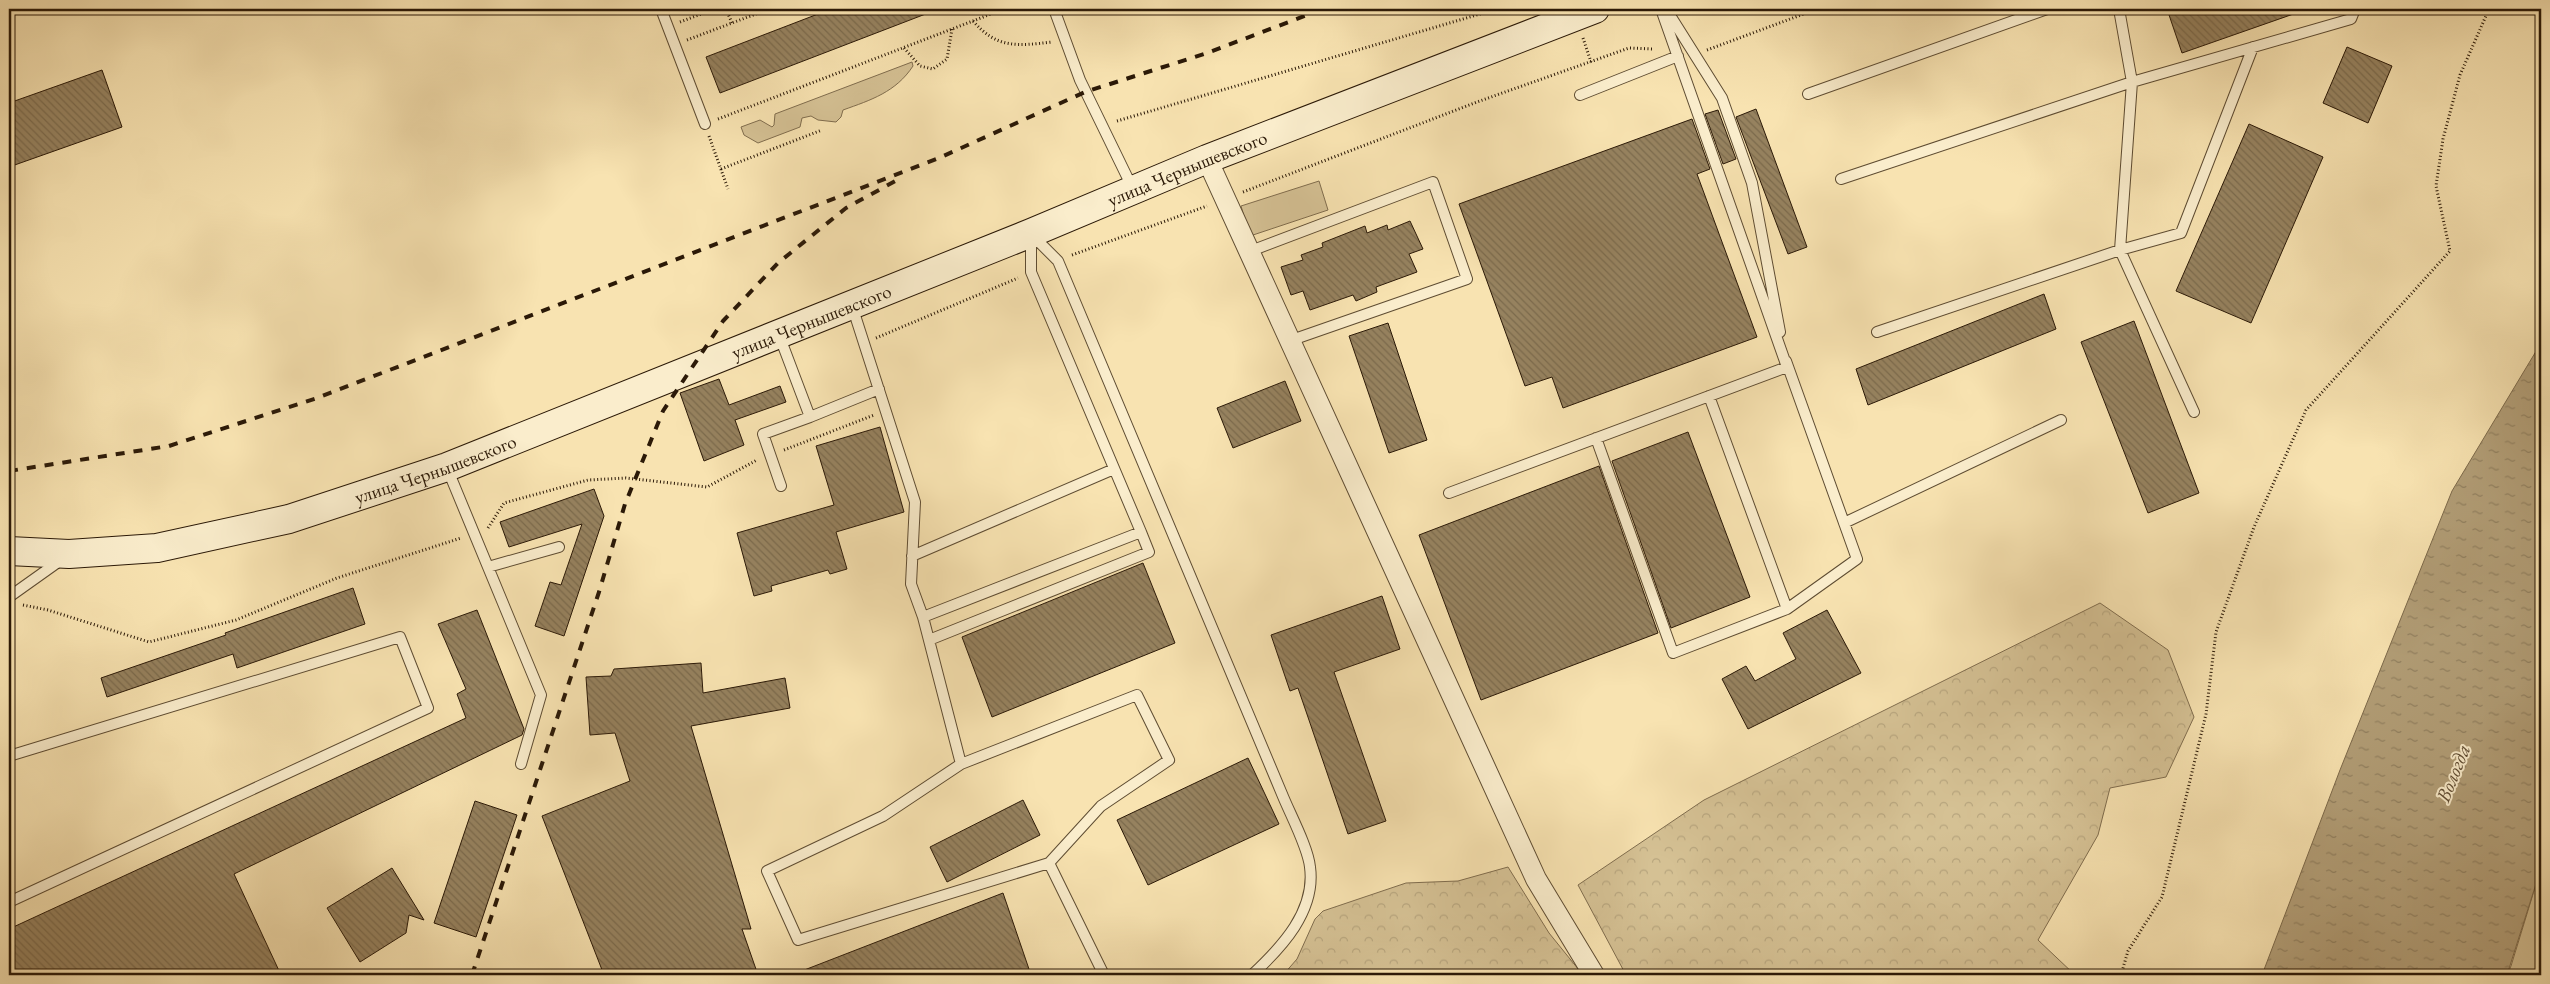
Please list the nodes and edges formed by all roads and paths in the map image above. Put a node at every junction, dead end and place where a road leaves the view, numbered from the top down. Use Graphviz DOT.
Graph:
graph roads {
  1 [pos="661,9"];
  2 [pos="714,9"];
  3 [pos="726,9"];
  4 [pos="769,9"];
  5 [pos="1004,9"];
  6 [pos="1054,9"];
  7 [pos="1497,9"];
  8 [pos="1595,9"];
  9 [pos="1661,9"];
  10 [pos="1666,9"];
  11 [pos="1816,9"];
  12 [pos="2047,9"];
  13 [pos="2119,9"];
  14 [pos="2355,9"];
  15 [pos="2489,9"];
  16 [pos="973,21"];
  17 [pos="732,23"];
  18 [pos="668,27"];
  19 [pos="952,29"];
  20 [pos="1066,41"];
  21 [pos="675,45"];
  22 [pos="2253,47"];
  23 [pos="904,48"];
  24 [pos="1692,50"];
  25 [pos="1677,53"];
  26 [pos="2132,82"];
  27 [pos="1808,94"];
  28 [pos="1580,95"];
  29 [pos="705,124"];
  30 [pos="1102,126"];
  31 [pos="822,130"];
  32 [pos="1207,159"];
  33 [pos="721,169"];
  34 [pos="1841,179"];
  35 [pos="728,189"];
  36 [pos="1133,190"];
  37 [pos="1225,199"];
  38 [pos="1031,233"];
  39 [pos="2120,250"];
  40 [pos="1248,252"];
  41 [pos="1058,261"];
  42 [pos="1031,272"];
  43 [pos="851,305"];
  44 [pos="1877,332"];
  45 [pos="778,334"];
  46 [pos="1289,341"];
  47 [pos="864,343"];
  48 [pos="1787,367"];
  49 [pos="876,390"];
  50 [pos="1709,396"];
  51 [pos="2194,412"];
  52 [pos="810,417"];
  53 [pos="2061,420"];
  54 [pos="1596,438"];
  55 [pos="770,455"];
  56 [pos="447,467"];
  57 [pos="1114,469"];
  58 [pos="781,486"];
  59 [pos="1449,493"];
  60 [pos="1844,523"];
  61 [pos="1141,532"];
  62 [pos="474,534"];
  63 [pos="559,547"];
  64 [pos="9,551"];
  65 [pos="69,554"];
  66 [pos="912,556"];
  67 [pos="488,567"];
  68 [pos="13,601"];
  69 [pos="1788,609"];
  70 [pos="923,617"];
  71 [pos="929,640"];
  72 [pos="9,756"];
  73 [pos="521,764"];
  74 [pos="961,764"];
  75 [pos="1049,863"];
  76 [pos="9,902"];
  77 [pos="1104,975"];
  78 [pos="1252,975"];
  79 [pos="1594,975"];
  80 [pos="2121,975"];
  1 -- 18 [label="lane"];
  2 -- 18 [label="path"];
  3 -- 17 [label="path"];
  4 -- 17 [label="path"];
  5 -- 16 [label="path"];
  6 -- 20 [label="lane"];
  7 -- 30 [label="path"];
  8 -- 32 [label="main road, улица Чернышевского"];
  9 -- 25 [label="lane"];
  10 -- 24 [label="lane"];
  11 -- 24 [label="path"];
  12 -- 27 [label="lane"];
  13 -- 26 [label="lane"];
  14 -- 22 [label="lane"];
  15 -- 80 [label="path"];
  16 -- 19 [label="path"];
  16 -- 20 [label="path"];
  17 -- 21 [label="path"];
  18 -- 21 [label="lane"];
  19 -- 23 [label="path"];
  19 -- 23 [label="path"];
  20 -- 30 [label="lane"];
  21 -- 29 [label="lane"];
  22 -- 26 [label="lane"];
  22 -- 39 [label="lane"];
  23 -- 29 [label="path"];
  24 -- 48 [label="lane"];
  25 -- 28 [label="lane"];
  25 -- 37 [label="path"];
  25 -- 48 [label="lane"];
  26 -- 34 [label="lane"];
  26 -- 39 [label="lane"];
  29 -- 33 [label="path"];
  30 -- 36 [label="lane"];
  31 -- 33 [label="path"];
  32 -- 36 [label="main road, улица Чернышевского"];
  32 -- 37 [label="street"];
  33 -- 35 [label="path"];
  36 -- 38 [label="main road, улица Чернышевского"];
  37 -- 40 [label="street"];
  37 -- 41 [label="path"];
  38 -- 41 [label="lane"];
  38 -- 42 [label="lane"];
  38 -- 43 [label="main road, улица Чернышевского"];
  39 -- 44 [label="lane"];
  39 -- 51 [label="lane"];
  40 -- 46 [label="street"];
  40 -- 46 [label="lane"];
  41 -- 78 [label="lane"];
  42 -- 47 [label="path"];
  42 -- 57 [label="lane"];
  43 -- 45 [label="main road, улица Чернышевского"];
  43 -- 47 [label="lane"];
  45 -- 52 [label="lane"];
  45 -- 56 [label="main road, улица Чернышевского"];
  46 -- 79 [label="street"];
  47 -- 49 [label="lane"];
  48 -- 50 [label="lane"];
  48 -- 60 [label="lane"];
  49 -- 52 [label="lane"];
  49 -- 55 [label="path"];
  49 -- 66 [label="lane"];
  50 -- 54 [label="lane"];
  50 -- 69 [label="lane"];
  52 -- 55 [label="lane"];
  53 -- 60 [label="lane"];
  54 -- 59 [label="lane"];
  54 -- 69 [label="lane"];
  55 -- 58 [label="lane"];
  55 -- 62 [label="path"];
  56 -- 62 [label="lane"];
  56 -- 65 [label="main road, улица Чернышевского"];
  57 -- 61 [label="lane"];
  57 -- 66 [label="lane"];
  60 -- 69 [label="lane"];
  61 -- 70 [label="lane"];
  61 -- 71 [label="lane"];
  62 -- 67 [label="lane"];
  62 -- 68 [label="path"];
  63 -- 67 [label="lane"];
  64 -- 65 [label="main road, улица Чернышевского"];
  65 -- 68 [label="lane"];
  66 -- 70 [label="lane"];
  67 -- 73 [label="lane"];
  70 -- 71 [label="lane"];
  71 -- 74 [label="lane"];
  72 -- 76 [label="lane"];
  74 -- 75 [label="lane"];
  74 -- 75 [label="lane"];
  75 -- 77 [label="lane"];
}
